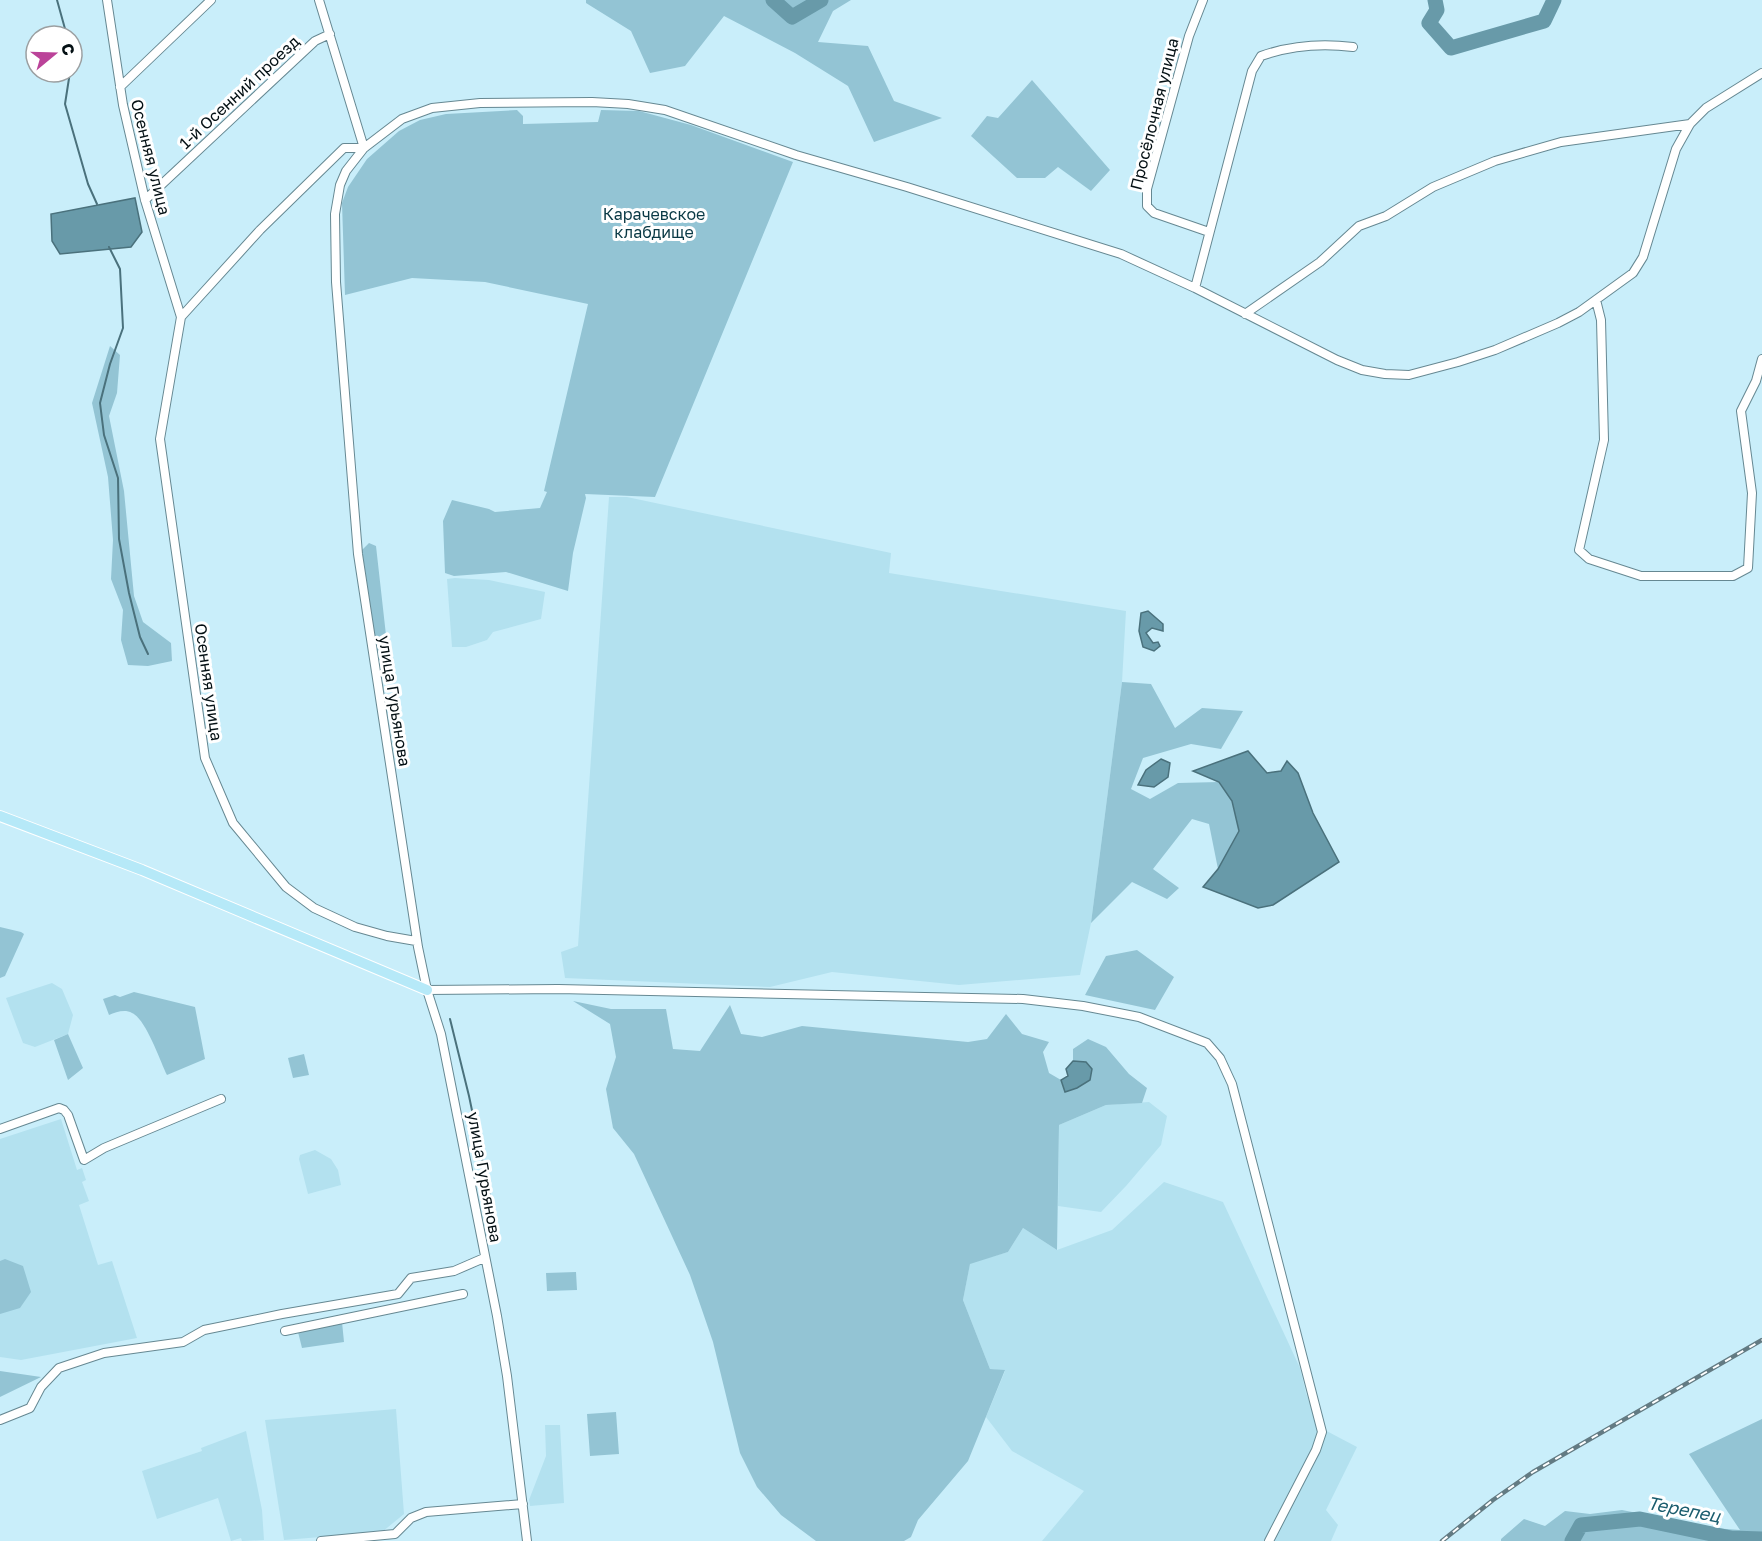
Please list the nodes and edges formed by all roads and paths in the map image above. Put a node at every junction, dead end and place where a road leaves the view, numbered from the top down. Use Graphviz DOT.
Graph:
graph roads {
  1 [pos="107,0"];
  2 [pos="211,0"];
  3 [pos="319,0"];
  4 [pos="1203,0"];
  5 [pos="330,34"];
  6 [pos="1353,47"];
  7 [pos="1762,73"];
  8 [pos="120,87"];
  9 [pos="1690,124"];
  10 [pos="364,148"];
  11 [pos="145,200"];
  12 [pos="1209,232"];
  13 [pos="1196,288"];
  14 [pos="1596,300"];
  15 [pos="1245,314"];
  16 [pos="181,317"];
  17 [pos="1762,359"];
  18 [pos="0,816"];
  19 [pos="416,941"];
  20 [pos="427,990"];
  21 [pos="221,1099"];
  22 [pos="0,1129"];
  23 [pos="484,1258"];
  24 [pos="463,1294"];
  25 [pos="285,1331"];
  26 [pos="0,1419"];
  27 [pos="523,1504"];
  28 [pos="396,1537"];
  29 [pos="321,1541"];
  30 [pos="527,1541"];
  31 [pos="1269,1541"];
  1 -- 8 [label="street, Осенняя улица"];
  2 -- 8 [label="street"];
  3 -- 5 [label="street"];
  4 -- 12 [label="street, Просёлочная улица"];
  5 -- 10 [label="street"];
  5 -- 11 [label="street, 1-й Осенний проезд"];
  6 -- 12 [label="street"];
  7 -- 9 [label="street"];
  8 -- 11 [label="street, Осенняя улица"];
  9 -- 14 [label="street"];
  9 -- 15 [label="street"];
  10 -- 13 [label="street"];
  10 -- 16 [label="street"];
  10 -- 19 [label="street, улица Гурьянова"];
  11 -- 16 [label="street, Осенняя улица"];
  12 -- 13 [label="street"];
  13 -- 15 [label="street"];
  14 -- 15 [label="street"];
  14 -- 17 [label="street"];
  16 -- 19 [label="street, Осенняя улица"];
  18 -- 20 [label="main road"];
  19 -- 20 [label="street, улица Гурьянова"];
  20 -- 23 [label="street, улица Гурьянова"];
  20 -- 31 [label="street"];
  21 -- 22 [label="street"];
  23 -- 26 [label="street, улица Гурьянова"];
  23 -- 27 [label="street, улица Гурьянова"];
  24 -- 25 [label="street"];
  27 -- 28 [label="street"];
  27 -- 30 [label="street, улица Гурьянова"];
  28 -- 29 [label="street"];
}
